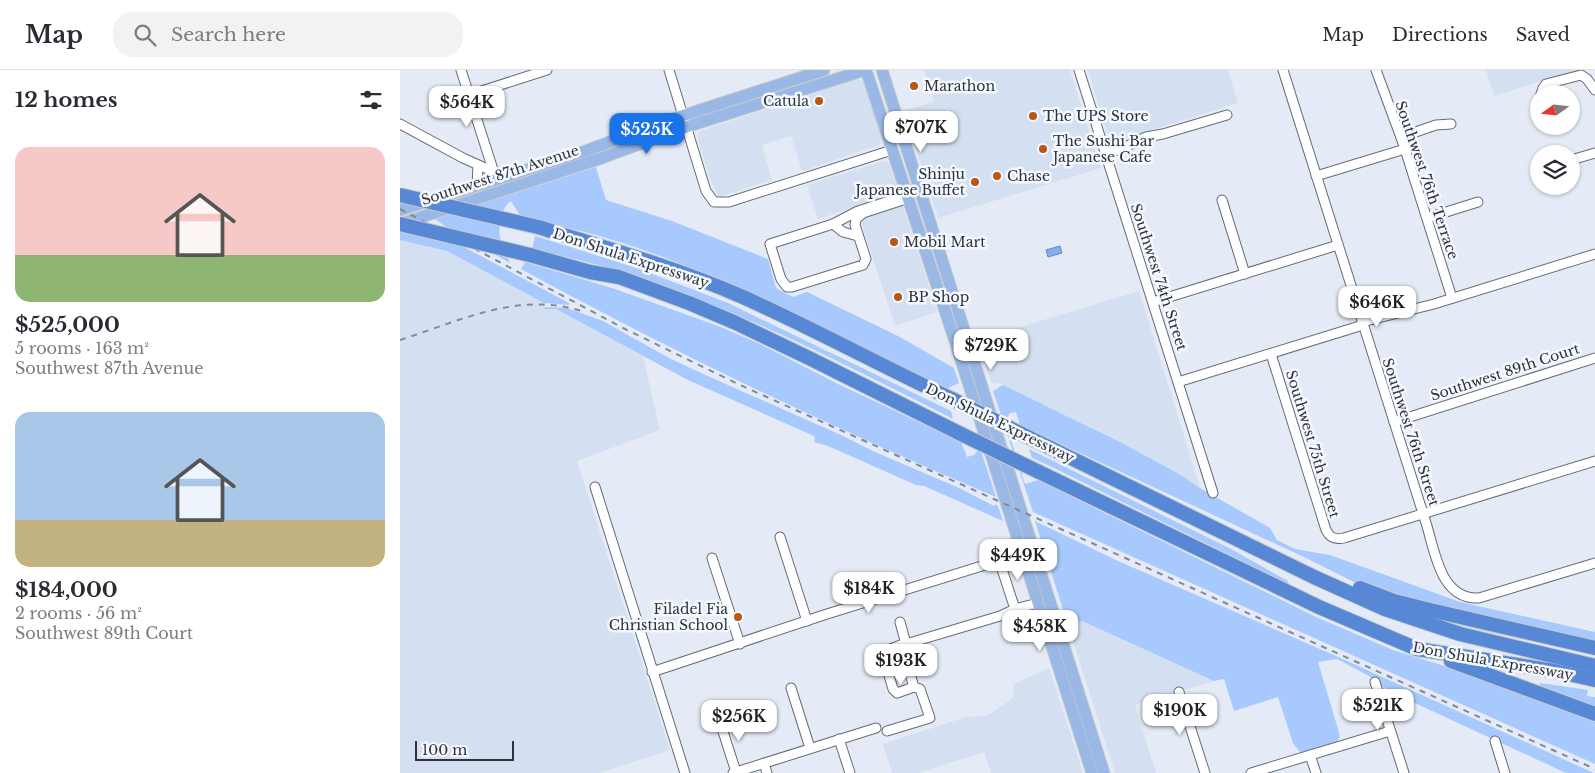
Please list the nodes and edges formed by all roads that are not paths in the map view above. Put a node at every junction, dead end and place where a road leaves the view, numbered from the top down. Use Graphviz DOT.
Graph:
graph roads {
  1 [pos="461,70"];
  2 [pos="547,70"];
  3 [pos="668,70"];
  4 [pos="824,70"];
  5 [pos="866,70"];
  6 [pos="882,70"];
  7 [pos="1079,70"];
  8 [pos="1283,70"];
  9 [pos="1376,70"];
  10 [pos="1545,85"];
  11 [pos="1595,90"];
  12 [pos="469,95"];
  13 [pos="1227,115"];
  14 [pos="683,116"];
  15 [pos="400,124"];
  16 [pos="1451,124"];
  17 [pos="686,127"];
  18 [pos="1401,137"];
  19 [pos="1405,149"];
  20 [pos="892,150"];
  21 [pos="487,152"];
  22 [pos="583,152"];
  23 [pos="1595,153"];
  24 [pos="1106,154"];
  25 [pos="1580,157"];
  26 [pos="599,159"];
  27 [pos="478,165"];
  28 [pos="912,169"];
  29 [pos="900,173"];
  30 [pos="1316,176"];
  31 [pos="493,178"];
  32 [pos="477,186"];
  33 [pos="500,191"];
  34 [pos="400,195"];
  35 [pos="908,197"];
  36 [pos="1222,200"];
  37 [pos="1478,202"];
  38 [pos="400,210"];
  39 [pos="1427,218"];
  40 [pos="400,224"];
  41 [pos="833,224"];
  42 [pos="858,236"];
  43 [pos="935,238"];
  44 [pos="923,242"];
  45 [pos="1338,245"];
  46 [pos="1595,254"];
  47 [pos="1245,274"];
  48 [pos="1452,298"];
  49 [pos="1153,302"];
  50 [pos="1363,324"];
  51 [pos="968,338"];
  52 [pos="955,342"];
  53 [pos="1271,354"];
  54 [pos="1595,358"];
  55 [pos="1178,382"];
  56 [pos="1394,422"];
  57 [pos="1595,461"];
  58 [pos="595,487"];
  59 [pos="1214,493"];
  60 [pos="1423,514"];
  61 [pos="1226,534"];
  62 [pos="780,536"];
  63 [pos="1034,549"];
  64 [pos="1022,553"];
  65 [pos="712,558"];
  66 [pos="999,560"];
  67 [pos="1595,563"];
  68 [pos="1038,603"];
  69 [pos="1015,609"];
  70 [pos="1049,620"];
  71 [pos="807,621"];
  72 [pos="900,622"];
  73 [pos="740,644"];
  74 [pos="904,645"];
  75 [pos="1595,648"];
  76 [pos="1417,649"];
  77 [pos="1070,666"];
  78 [pos="1595,666"];
  79 [pos="1059,670"];
  80 [pos="652,672"];
  81 [pos="1595,680"];
  82 [pos="1375,682"];
  83 [pos="914,687"];
  84 [pos="791,688"];
  85 [pos="1179,692"];
  86 [pos="1595,714"];
  87 [pos="719,719"];
  88 [pos="876,728"];
  89 [pos="887,731"];
  90 [pos="1390,731"];
  91 [pos="839,739"];
  92 [pos="1495,741"];
  93 [pos="810,748"];
  94 [pos="1310,755"];
  95 [pos="764,763"];
  96 [pos="734,772"];
  97 [pos="685,773"];
  98 [pos="767,773"];
  99 [pos="850,773"];
  100 [pos="1092,773"];
  101 [pos="1104,773"];
  102 [pos="1205,773"];
  103 [pos="1252,773"];
  104 [pos="1316,773"];
  105 [pos="1404,773"];
  106 [pos="1505,773"];
  1 -- 12 [label="street"];
  2 -- 12 [label="street"];
  3 -- 14 [label="street"];
  4 -- 14 [label="main road, Southwest 87th Avenue"];
  5 -- 17 [label="main road, Southwest 87th Avenue"];
  5 -- 20 [label="main road"];
  6 -- 28 [label="main road"];
  7 -- 24 [label="street, Southwest 74th Street"];
  8 -- 30 [label="street, Southwest 76th Street"];
  9 -- 18 [label="street, Southwest 76th Terrace"];
  10 -- 11 [label="street"];
  12 -- 21 [label="street"];
  13 -- 24 [label="street"];
  14 -- 17 [label="street"];
  14 -- 22 [label="main road, Southwest 87th Avenue"];
  15 -- 27 [label="street"];
  16 -- 18 [label="street"];
  17 -- 20 [label="street"];
  17 -- 26 [label="main road, Southwest 87th Avenue"];
  18 -- 19 [label="street, Southwest 76th Terrace"];
  19 -- 30 [label="street"];
  19 -- 39 [label="street, Southwest 76th Terrace"];
  20 -- 29 [label="main road"];
  21 -- 27 [label="street"];
  21 -- 31 [label="street"];
  22 -- 26 [label="main road"];
  22 -- 31 [label="main road, Southwest 87th Avenue"];
  23 -- 25 [label="street"];
  24 -- 49 [label="street, Southwest 74th Street"];
  26 -- 33 [label="main road, Southwest 87th Avenue"];
  27 -- 31 [label="street"];
  27 -- 32 [label="street"];
  28 -- 29 [label="main road"];
  28 -- 43 [label="main road"];
  29 -- 35 [label="main road"];
  30 -- 45 [label="street, Southwest 76th Street"];
  31 -- 32 [label="main road, Southwest 87th Avenue"];
  31 -- 33 [label="main road"];
  32 -- 38 [label="main road, Southwest 87th Avenue"];
  33 -- 40 [label="main road, Southwest 87th Avenue"];
  34 -- 61 [label="highway, Don Shula Expressway, bridge"];
  35 -- 41 [label="street"];
  35 -- 42 [label="street"];
  35 -- 44 [label="main road"];
  36 -- 47 [label="street"];
  37 -- 39 [label="street"];
  39 -- 48 [label="street, Southwest 76th Terrace"];
  40 -- 76 [label="highway, Don Shula Expressway, bridge"];
  41 -- 42 [label="street"];
  41 -- 42 [label="street"];
  43 -- 44 [label="main road"];
  43 -- 51 [label="main road"];
  44 -- 52 [label="main road"];
  45 -- 47 [label="street"];
  45 -- 50 [label="street, Southwest 76th Street"];
  46 -- 48 [label="street"];
  47 -- 49 [label="street"];
  48 -- 50 [label="street"];
  49 -- 55 [label="street, Southwest 74th Street"];
  50 -- 53 [label="street"];
  50 -- 56 [label="street, Southwest 76th Street"];
  51 -- 52 [label="main road"];
  51 -- 63 [label="main road"];
  52 -- 64 [label="main road"];
  53 -- 55 [label="street"];
  53 -- 60 [label="street, Southwest 75th Street"];
  54 -- 56 [label="street, Southwest 89th Court"];
  55 -- 59 [label="street, Southwest 74th Street"];
  56 -- 60 [label="street, Southwest 76th Street"];
  57 -- 60 [label="street"];
  58 -- 80 [label="street"];
  60 -- 67 [label="street, Southwest 76th Street"];
  61 -- 75 [label="highway"];
  61 -- 78 [label="highway, Don Shula Expressway"];
  62 -- 71 [label="street"];
  63 -- 64 [label="street"];
  63 -- 70 [label="main road"];
  64 -- 66 [label="street"];
  64 -- 68 [label="main road"];
  65 -- 73 [label="street"];
  66 -- 69 [label="street"];
  66 -- 71 [label="street"];
  68 -- 69 [label="street"];
  68 -- 70 [label="main road"];
  69 -- 74 [label="street"];
  70 -- 77 [label="main road"];
  70 -- 79 [label="main road"];
  71 -- 73 [label="street"];
  72 -- 74 [label="street"];
  73 -- 80 [label="street"];
  74 -- 83 [label="street"];
  74 -- 83 [label="street"];
  76 -- 81 [label="highway, Don Shula Expressway"];
  76 -- 86 [label="highway"];
  77 -- 79 [label="main road"];
  77 -- 101 [label="main road"];
  79 -- 100 [label="main road"];
  80 -- 97 [label="street"];
  82 -- 90 [label="street"];
  83 -- 89 [label="street"];
  84 -- 93 [label="street"];
  85 -- 102 [label="street"];
  87 -- 96 [label="street"];
  88 -- 91 [label="street"];
  90 -- 94 [label="street"];
  90 -- 105 [label="street"];
  91 -- 93 [label="street"];
  91 -- 99 [label="street"];
  92 -- 106 [label="street"];
  93 -- 95 [label="street"];
  94 -- 103 [label="street"];
  94 -- 104 [label="street"];
  95 -- 96 [label="street"];
  95 -- 98 [label="street"];
}
